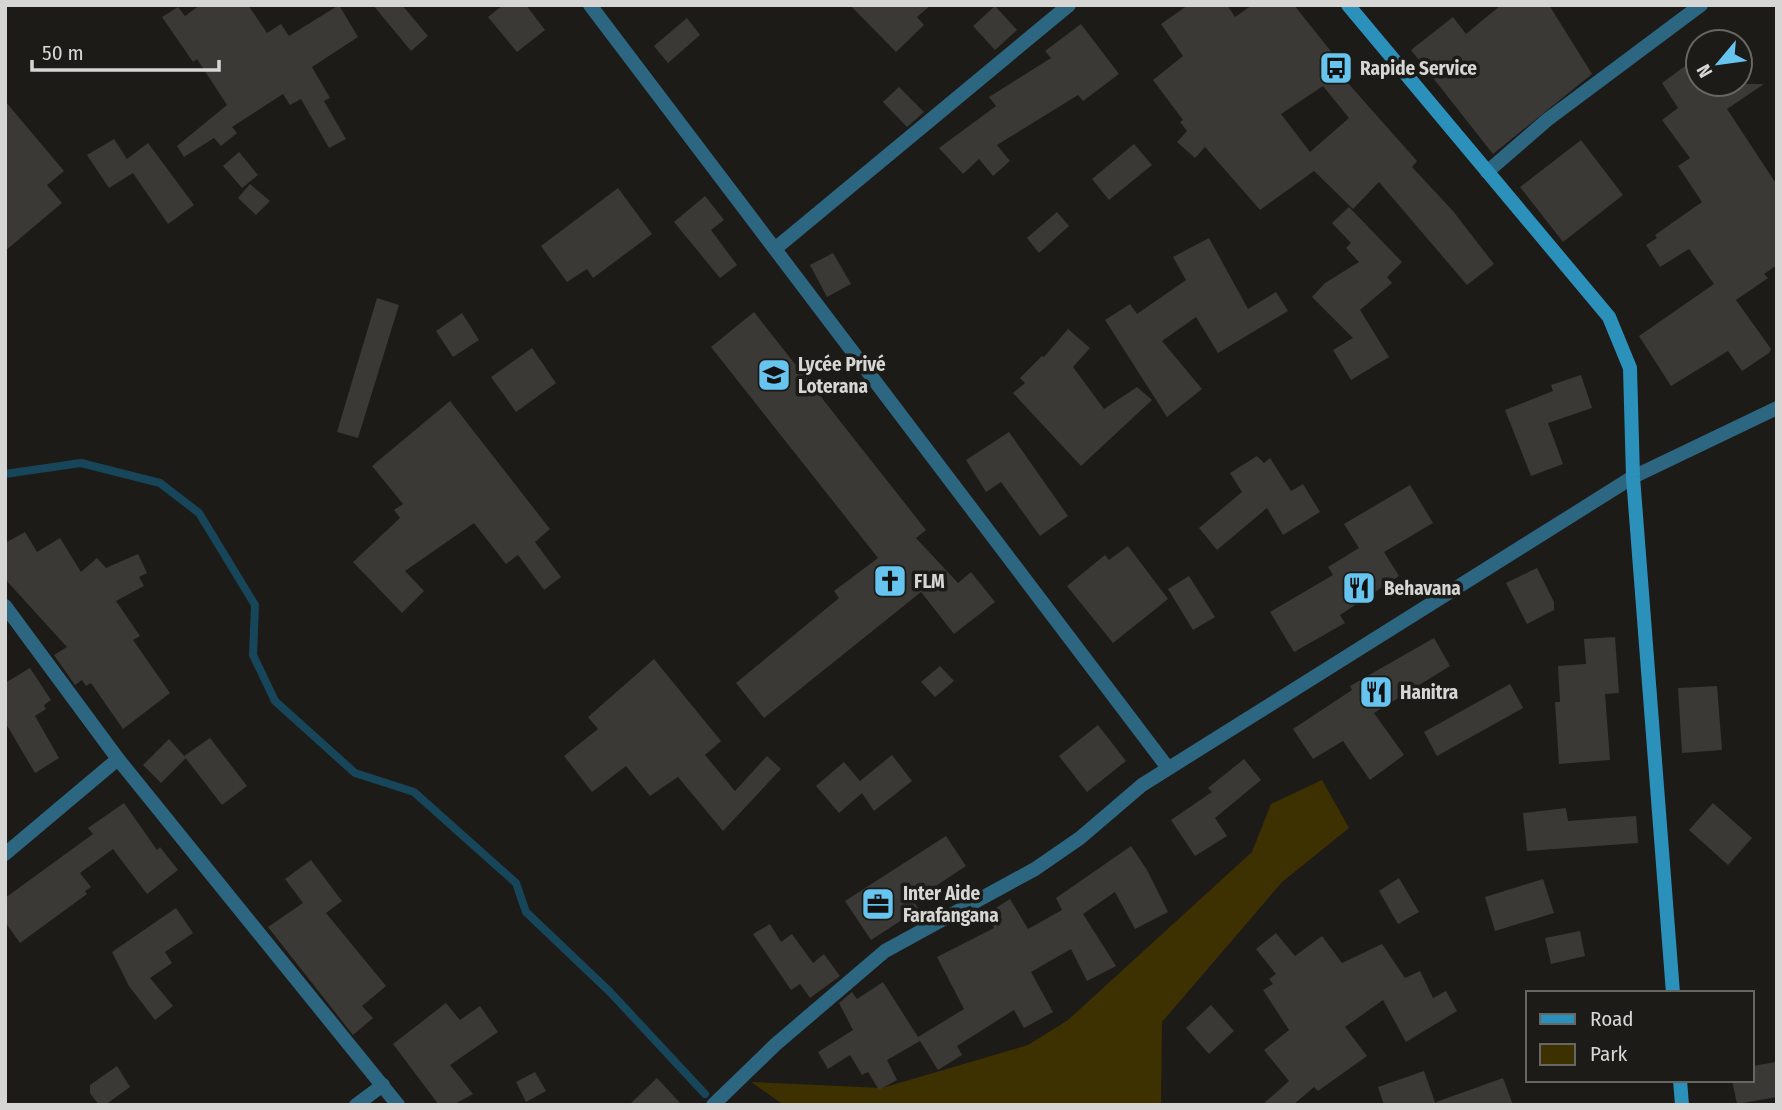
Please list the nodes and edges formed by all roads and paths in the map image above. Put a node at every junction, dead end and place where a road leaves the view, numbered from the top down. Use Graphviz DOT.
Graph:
graph roads {
  1 [pos="590,5"];
  2 [pos="1069,5"];
  3 [pos="1348,5"];
  4 [pos="1701,5"];
  5 [pos="1487,172"];
  6 [pos="776,248"];
  7 [pos="1777,408"];
  8 [pos="1633,477"];
  9 [pos="5,606"];
  10 [pos="118,759"];
  11 [pos="1168,768"];
  12 [pos="5,855"];
  13 [pos="1673,991"];
  14 [pos="1680,1082"];
  15 [pos="383,1085"];
  16 [pos="356,1105"];
  17 [pos="398,1105"];
  18 [pos="713,1105"];
  19 [pos="1682,1105"];
  1 -- 6 [label="street"];
  2 -- 6 [label="street"];
  3 -- 5 [label="main road"];
  4 -- 5 [label="street"];
  5 -- 8 [label="main road"];
  6 -- 11 [label="street"];
  7 -- 8 [label="street"];
  8 -- 11 [label="street"];
  8 -- 13 [label="main road"];
  9 -- 10 [label="street"];
  10 -- 12 [label="street"];
  10 -- 15 [label="street"];
  11 -- 18 [label="street"];
  14 -- 19 [label="main road"];
  15 -- 16 [label="street"];
  15 -- 17 [label="street"];
}
